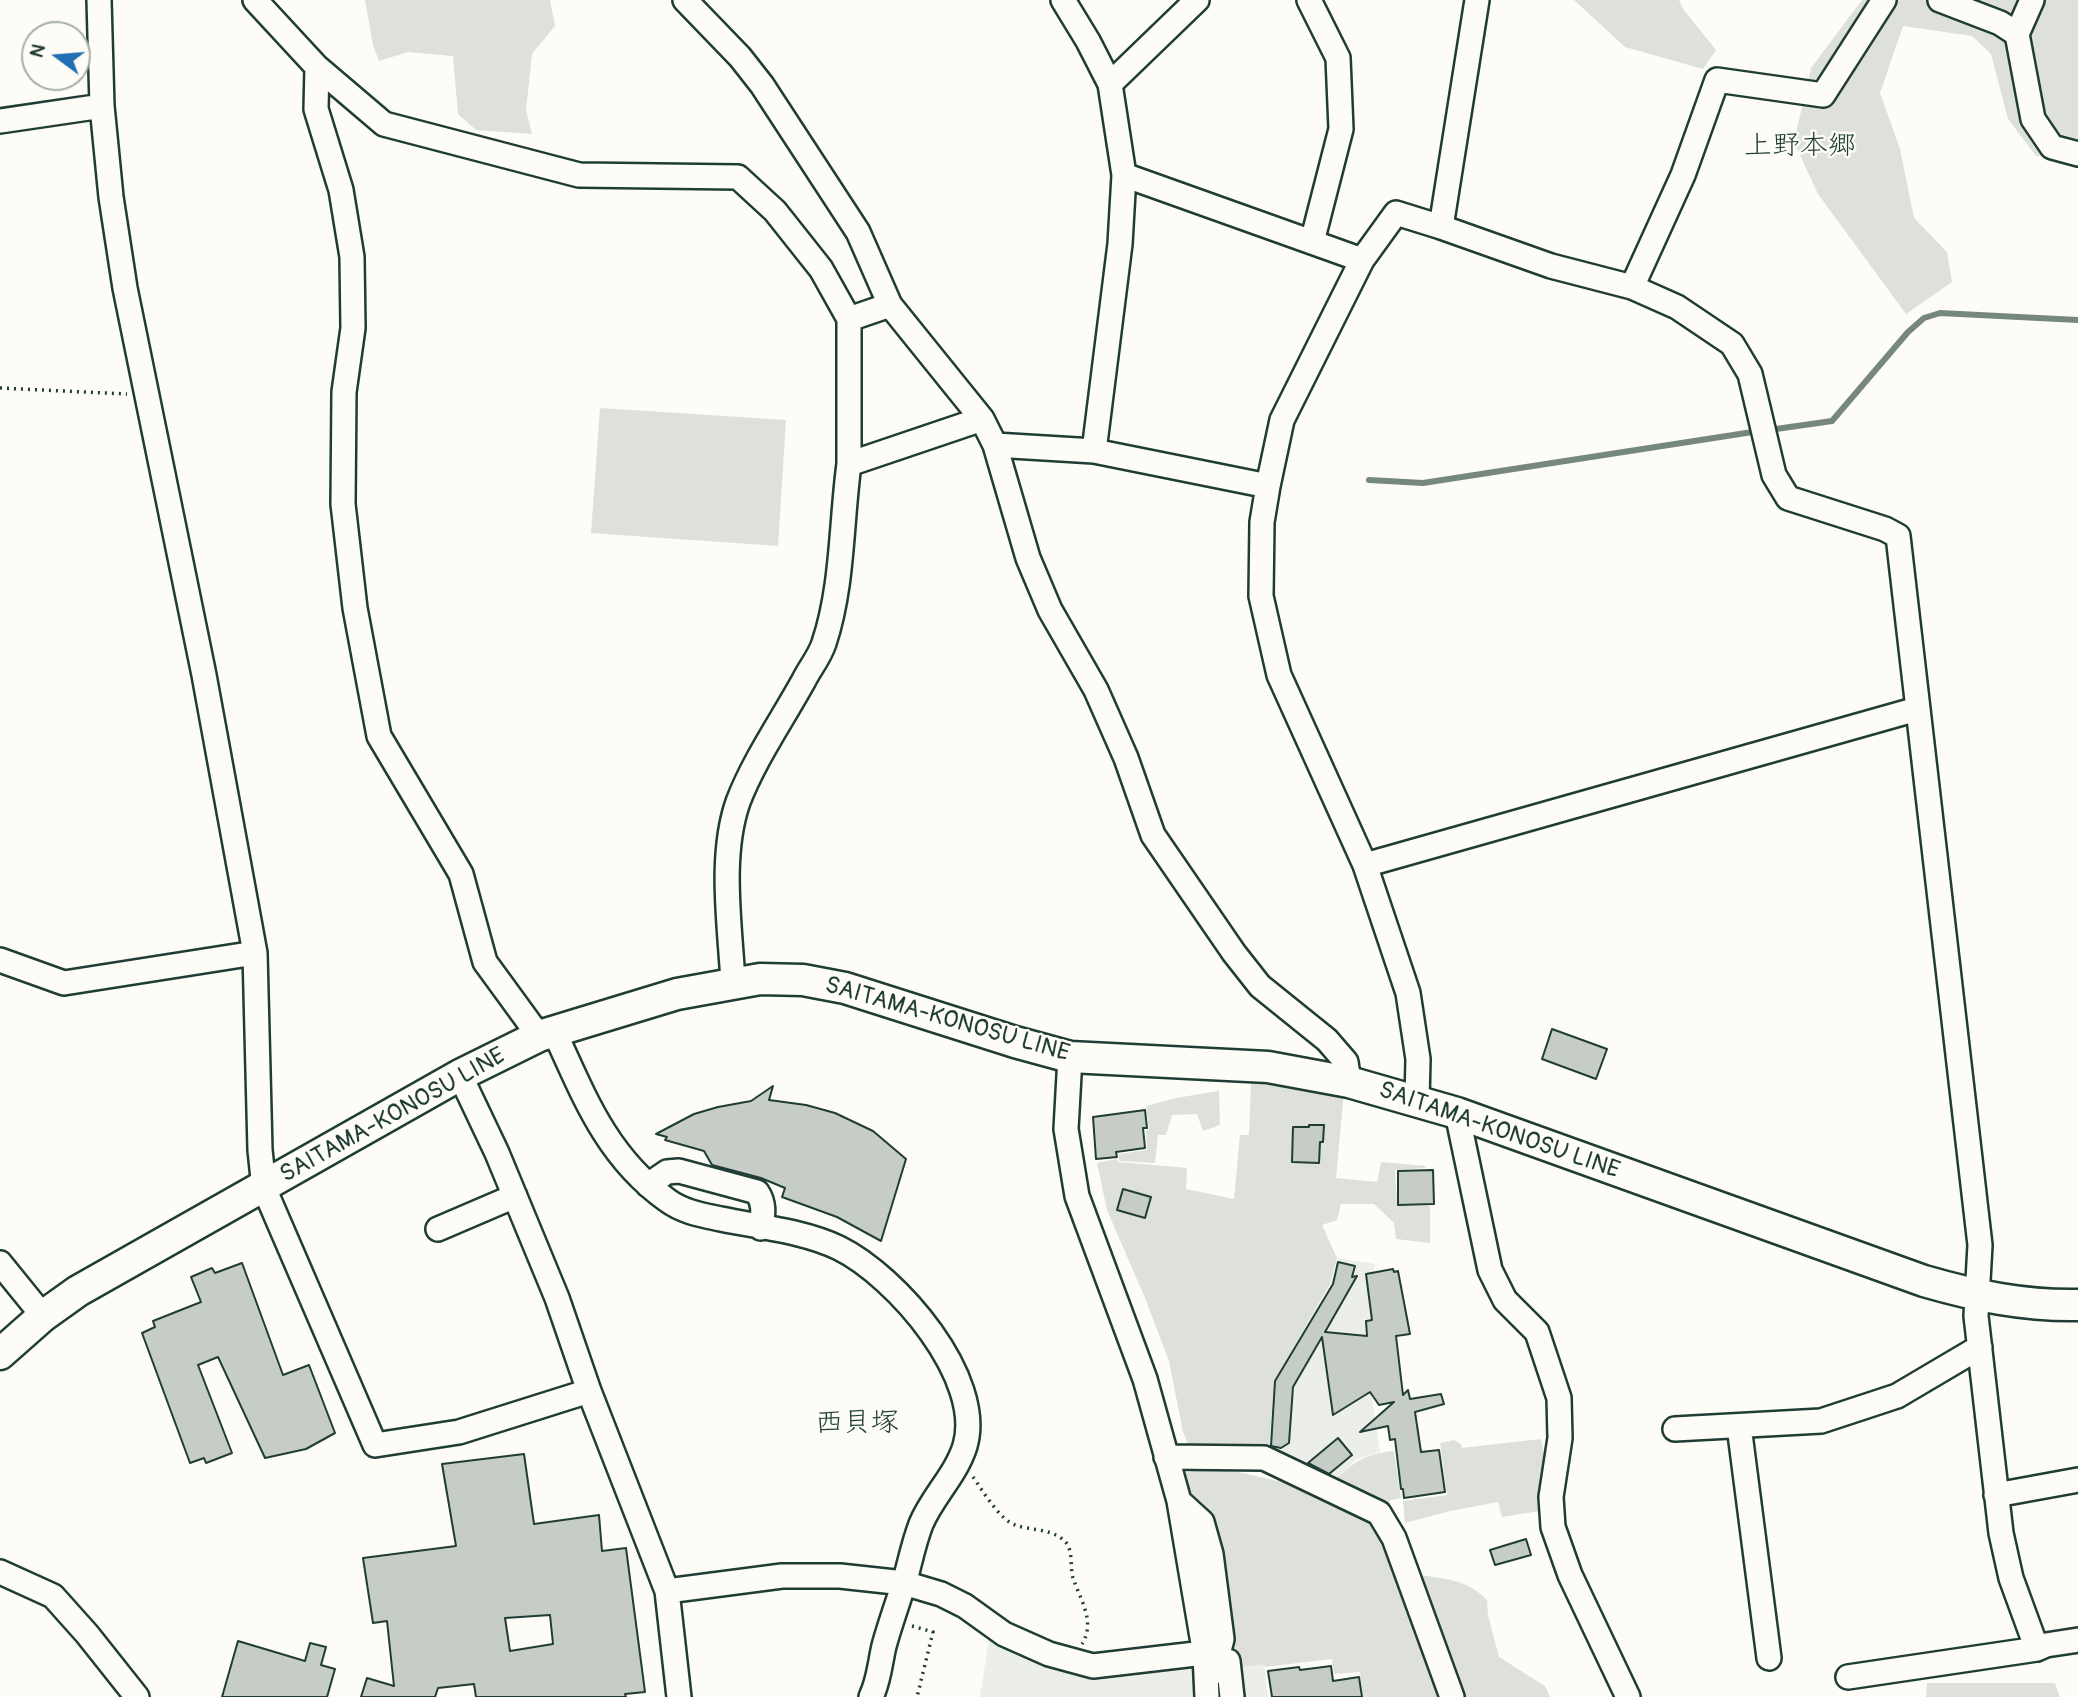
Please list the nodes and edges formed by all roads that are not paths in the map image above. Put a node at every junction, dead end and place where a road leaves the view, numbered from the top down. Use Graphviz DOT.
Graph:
graph roads {
  1 [pos="99,0"];
  2 [pos="255,0"];
  3 [pos="685,0"];
  4 [pos="1063,0"];
  5 [pos="1197,0"];
  6 [pos="1309,0"];
  7 [pos="1478,0"];
  8 [pos="1884,0"];
  9 [pos="1940,0"];
  10 [pos="2032,0"];
  11 [pos="2017,34"];
  12 [pos="317,67"];
  13 [pos="1110,84"];
  14 [pos="102,106"];
  15 [pos="0,121"];
  16 [pos="2078,154"];
  17 [pos="1124,174"];
  18 [pos="1441,227"];
  19 [pos="1312,242"];
  20 [pos="1362,260"];
  21 [pos="1632,287"];
  22 [pos="890,305"];
  23 [pos="849,320"];
  24 [pos="982,419"];
  25 [pos="995,444"];
  26 [pos="1094,451"];
  27 [pos="849,464"];
  28 [pos="1268,486"];
  29 [pos="1917,709"];
  30 [pos="1365,865"];
  31 [pos="255,953"];
  32 [pos="0,960"];
  33 [pos="733,982"];
  34 [pos="547,1033"];
  35 [pos="1070,1057"];
  36 [pos="460,1075"];
  37 [pos="1349,1082"];
  38 [pos="1417,1101"];
  39 [pos="1457,1113"];
  40 [pos="648,1185"];
  41 [pos="264,1188"];
  42 [pos="515,1196"];
  43 [pos="761,1227"];
  44 [pos="438,1229"];
  45 [pos="0,1263"];
  46 [pos="1976,1296"];
  47 [pos="2078,1306"];
  48 [pos="43,1316"];
  49 [pos="1980,1347"];
  50 [pos="0,1354"];
  51 [pos="589,1391"];
  52 [pos="1740,1426"];
  53 [pos="1675,1429"];
  54 [pos="1166,1457"];
  55 [pos="2078,1480"];
  56 [pos="1996,1495"];
  57 [pos="0,1572"];
  58 [pos="904,1583"];
  59 [pos="667,1591"];
  60 [pos="2078,1640"];
  61 [pos="2037,1649"];
  62 [pos="1769,1658"];
  63 [pos="1208,1669"];
  64 [pos="1848,1677"];
  65 [pos="137,1697"];
  66 [pos="679,1697"];
  67 [pos="871,1697"];
  68 [pos="1193,1697"];
  69 [pos="1232,1697"];
  70 [pos="1452,1697"];
  71 [pos="1628,1697"];
  1 -- 14 [label="street"];
  2 -- 12 [label="street"];
  3 -- 22 [label="street"];
  4 -- 13 [label="street"];
  5 -- 13 [label="street"];
  6 -- 19 [label="street"];
  7 -- 18 [label="street"];
  8 -- 21 [label="street"];
  9 -- 11 [label="street"];
  10 -- 11 [label="street"];
  11 -- 16 [label="street"];
  12 -- 23 [label="street"];
  12 -- 34 [label="street"];
  13 -- 17 [label="street"];
  14 -- 15 [label="street"];
  14 -- 31 [label="street"];
  17 -- 19 [label="street"];
  17 -- 26 [label="street"];
  18 -- 20 [label="street"];
  18 -- 21 [label="street"];
  19 -- 20 [label="street"];
  20 -- 28 [label="street"];
  21 -- 29 [label="street"];
  22 -- 23 [label="street"];
  22 -- 24 [label="street"];
  23 -- 27 [label="street"];
  24 -- 25 [label="street"];
  24 -- 27 [label="street"];
  25 -- 26 [label="street"];
  25 -- 37 [label="street"];
  26 -- 28 [label="street"];
  27 -- 33 [label="street"];
  28 -- 30 [label="street"];
  29 -- 30 [label="street"];
  29 -- 46 [label="street"];
  30 -- 38 [label="street"];
  31 -- 32 [label="street"];
  31 -- 41 [label="street"];
  33 -- 34 [label="main road, SAITAMA-KONOSU LINE"];
  33 -- 35 [label="main road, SAITAMA-KONOSU LINE"];
  34 -- 36 [label="main road, SAITAMA-KONOSU LINE"];
  34 -- 40 [label="street"];
  35 -- 37 [label="main road, SAITAMA-KONOSU LINE"];
  35 -- 54 [label="street"];
  36 -- 41 [label="main road, SAITAMA-KONOSU LINE"];
  36 -- 42 [label="street"];
  37 -- 38 [label="main road, SAITAMA-KONOSU LINE"];
  38 -- 39 [label="main road, SAITAMA-KONOSU LINE"];
  39 -- 46 [label="main road, SAITAMA-KONOSU LINE"];
  39 -- 71 [label="street"];
  40 -- 43 [label="street"];
  40 -- 43 [label="street"];
  41 -- 48 [label="main road, SAITAMA-KONOSU LINE"];
  41 -- 51 [label="street"];
  42 -- 44 [label="street"];
  42 -- 51 [label="street"];
  43 -- 58 [label="street"];
  45 -- 48 [label="street"];
  46 -- 47 [label="main road, SAITAMA-KONOSU LINE"];
  46 -- 49 [label="street"];
  48 -- 50 [label="main road, SAITAMA-KONOSU LINE"];
  49 -- 52 [label="street"];
  49 -- 56 [label="street"];
  51 -- 59 [label="street"];
  52 -- 53 [label="street"];
  52 -- 62 [label="street"];
  54 -- 63 [label="street"];
  54 -- 70 [label="street"];
  55 -- 56 [label="street"];
  56 -- 61 [label="street"];
  57 -- 65 [label="street"];
  58 -- 59 [label="street"];
  58 -- 63 [label="street"];
  58 -- 67 [label="street"];
  59 -- 66 [label="street"];
  60 -- 61 [label="street"];
  61 -- 64 [label="street"];
  63 -- 68 [label="street"];
  63 -- 69 [label="street"];
}
